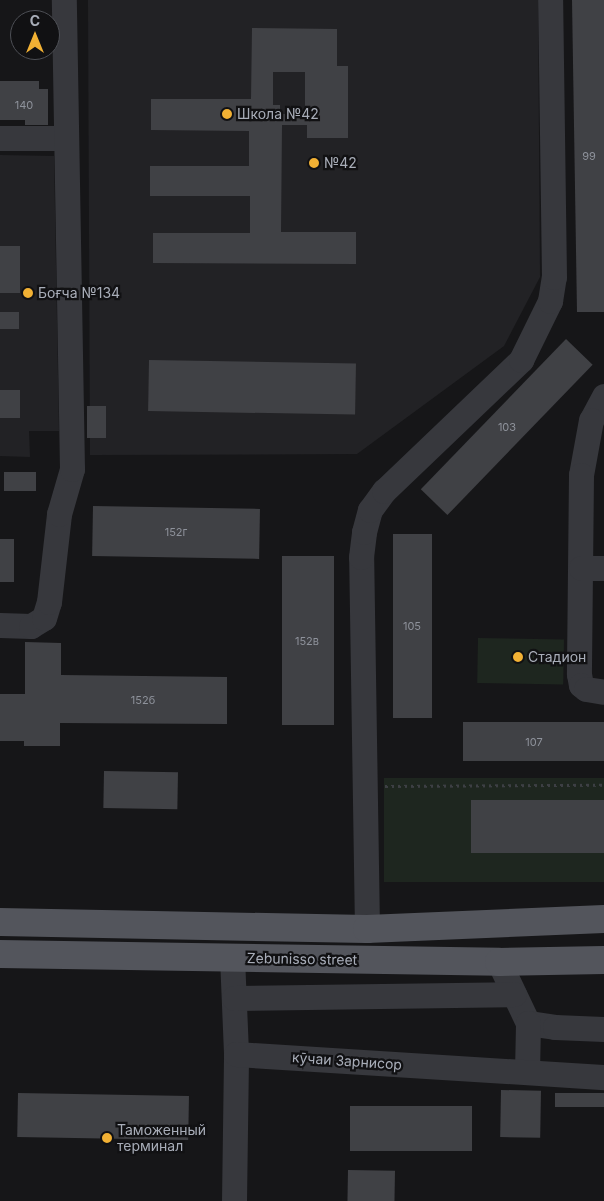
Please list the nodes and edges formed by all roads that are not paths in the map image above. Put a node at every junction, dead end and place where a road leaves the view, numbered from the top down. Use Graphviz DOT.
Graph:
graph roads {
  1 [pos="64,0"];
  2 [pos="550,0"];
  3 [pos="0,138"];
  4 [pos="66,138"];
  5 [pos="604,396"];
  6 [pos="597,420"];
  7 [pos="592,568"];
  8 [pos="0,625"];
  9 [pos="604,692"];
  10 [pos="604,919"];
  11 [pos="0,922"];
  12 [pos="367,929"];
  13 [pos="0,954"];
  14 [pos="232,957"];
  15 [pos="604,960"];
  16 [pos="498,962"];
  17 [pos="514,994"];
  18 [pos="234,998"];
  19 [pos="528,1023"];
  20 [pos="604,1029"];
  21 [pos="236,1054"];
  22 [pos="527,1072"];
  23 [pos="604,1077"];
  24 [pos="234,1201"];
  1 -- 4 [label="lane"];
  2 -- 12 [label="lane"];
  3 -- 4 [label="lane"];
  4 -- 8 [label="lane"];
  5 -- 6 [label="lane"];
  6 -- 7 [label="lane"];
  7 -- 9 [label="lane"];
  10 -- 12 [label="main road"];
  11 -- 12 [label="main road"];
  13 -- 14 [label="main road, Zebunisso street"];
  14 -- 16 [label="main road, Zebunisso street"];
  14 -- 18 [label="lane"];
  15 -- 16 [label="main road, Zebunisso street"];
  16 -- 17 [label="lane"];
  17 -- 18 [label="lane"];
  17 -- 19 [label="lane"];
  18 -- 21 [label="lane"];
  19 -- 20 [label="lane"];
  19 -- 22 [label="lane"];
  21 -- 22 [label="lane, кӯчаи Зарнисор"];
  21 -- 24 [label="lane"];
  22 -- 23 [label="lane, кӯчаи Зарнисор"];
}
